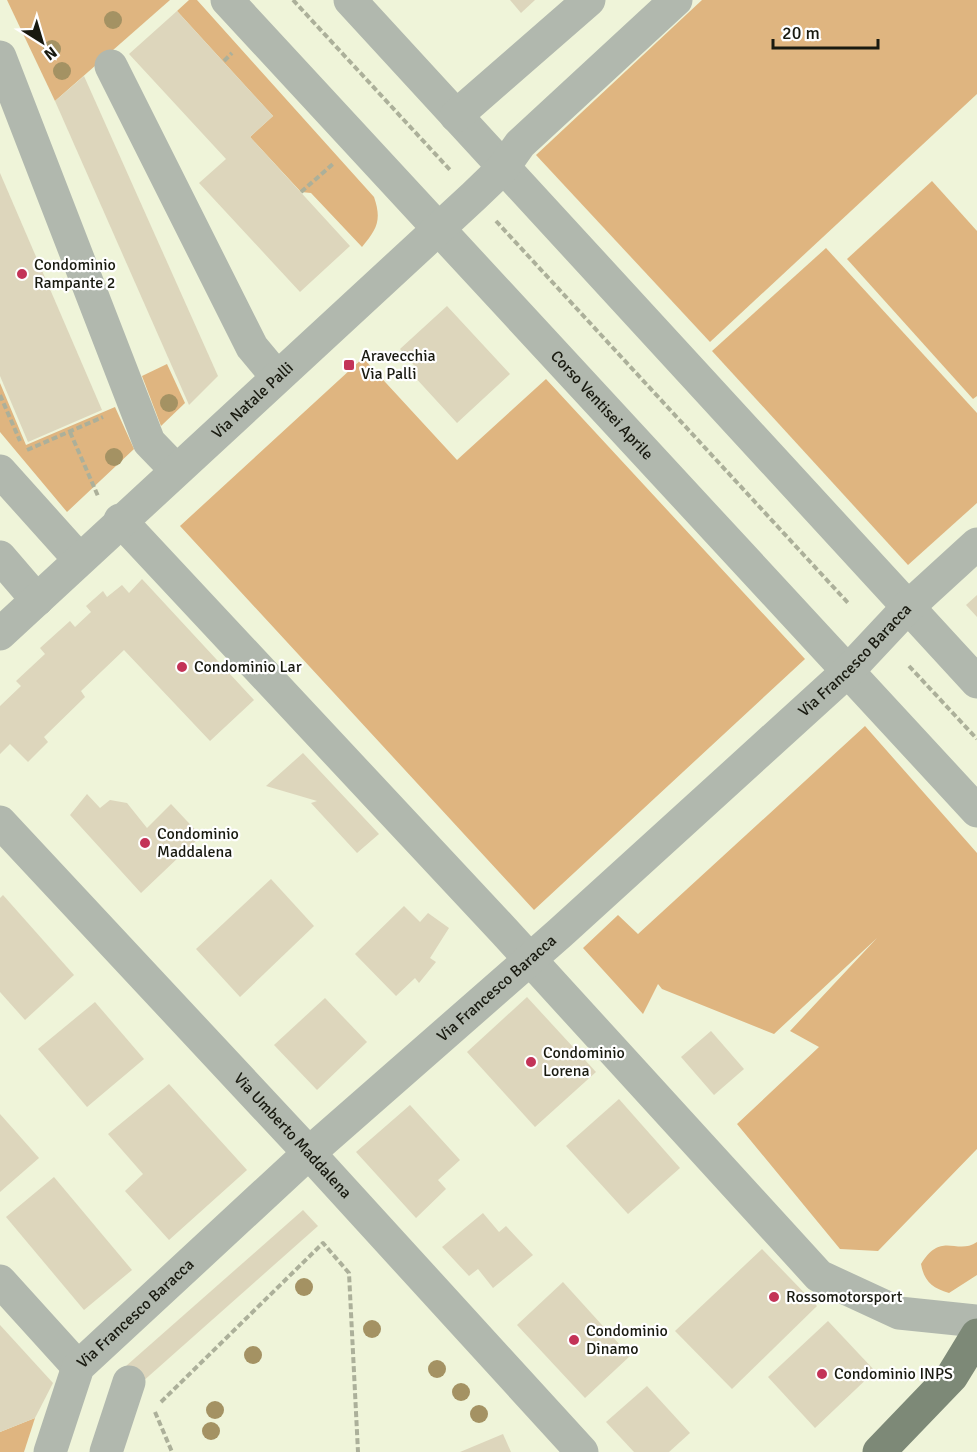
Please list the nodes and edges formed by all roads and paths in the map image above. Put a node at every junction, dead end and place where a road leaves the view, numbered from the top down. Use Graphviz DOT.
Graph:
graph roads {
  1 [pos="227,0"];
  2 [pos="292,0"];
  3 [pos="350,0"];
  4 [pos="589,0"];
  5 [pos="676,0"];
  6 [pos="0,57"];
  7 [pos="111,66"];
  8 [pos="456,116"];
  9 [pos="334,163"];
  10 [pos="503,168"];
  11 [pos="451,171"];
  12 [pos="301,192"];
  13 [pos="492,216"];
  14 [pos="437,230"];
  15 [pos="277,376"];
  16 [pos="0,395"];
  17 [pos="111,414"];
  18 [pos="70,432"];
  19 [pos="176,470"];
  20 [pos="0,471"];
  21 [pos="111,511"];
  22 [pos="977,544"];
  23 [pos="0,557"];
  24 [pos="79,559"];
  25 [pos="37,600"];
  26 [pos="849,604"];
  27 [pos="908,607"];
  28 [pos="0,634"];
  29 [pos="909,666"];
  30 [pos="848,671"];
  31 [pos="977,682"];
  32 [pos="977,739"];
  33 [pos="977,811"];
  34 [pos="0,822"];
  35 [pos="528,960"];
  36 [pos="309,1153"];
  37 [pos="0,1281"];
  38 [pos="977,1322"];
  39 [pos="977,1335"];
  40 [pos="78,1367"];
  41 [pos="129,1382"];
  42 [pos="50,1452"];
  43 [pos="106,1452"];
  44 [pos="172,1452"];
  45 [pos="358,1452"];
  46 [pos="582,1452"];
  47 [pos="879,1452"];
  1 -- 14 [label="street, Corso Ventisei Aprile"];
  2 -- 11 [label="path"];
  3 -- 8 [label="street"];
  4 -- 8 [label="street"];
  5 -- 10 [label="street, Via Natale Palli"];
  6 -- 19 [label="street"];
  7 -- 15 [label="street"];
  8 -- 10 [label="street"];
  9 -- 12 [label="path"];
  10 -- 14 [label="street, Via Natale Palli"];
  10 -- 27 [label="street"];
  13 -- 26 [label="path"];
  14 -- 15 [label="street, Via Natale Palli"];
  14 -- 30 [label="street, Corso Ventisei Aprile"];
  15 -- 19 [label="street, Via Natale Palli"];
  16 -- 18 [label="path"];
  17 -- 18 [label="path"];
  18 -- 21 [label="path"];
  19 -- 21 [label="street, Via Natale Palli"];
  20 -- 24 [label="street"];
  21 -- 24 [label="street, Via Natale Palli"];
  21 -- 35 [label="street"];
  22 -- 27 [label="street, Via Francesco Baracca"];
  23 -- 25 [label="street"];
  24 -- 25 [label="street, Via Natale Palli"];
  25 -- 28 [label="street, Via Natale Palli"];
  27 -- 30 [label="street, Via Francesco Baracca"];
  27 -- 31 [label="street"];
  29 -- 32 [label="path"];
  30 -- 33 [label="street, Corso Ventisei Aprile"];
  30 -- 35 [label="street, Via Francesco Baracca"];
  34 -- 36 [label="street, Via Umberto Maddalena"];
  35 -- 36 [label="street, Via Francesco Baracca"];
  35 -- 38 [label="street"];
  36 -- 40 [label="street, Via Francesco Baracca"];
  36 -- 46 [label="street, Via Umberto Maddalena"];
  37 -- 40 [label="street"];
  39 -- 47 [label="main road"];
  40 -- 42 [label="street, Via Francesco Baracca"];
  41 -- 43 [label="street"];
  44 -- 45 [label="path"];
}
